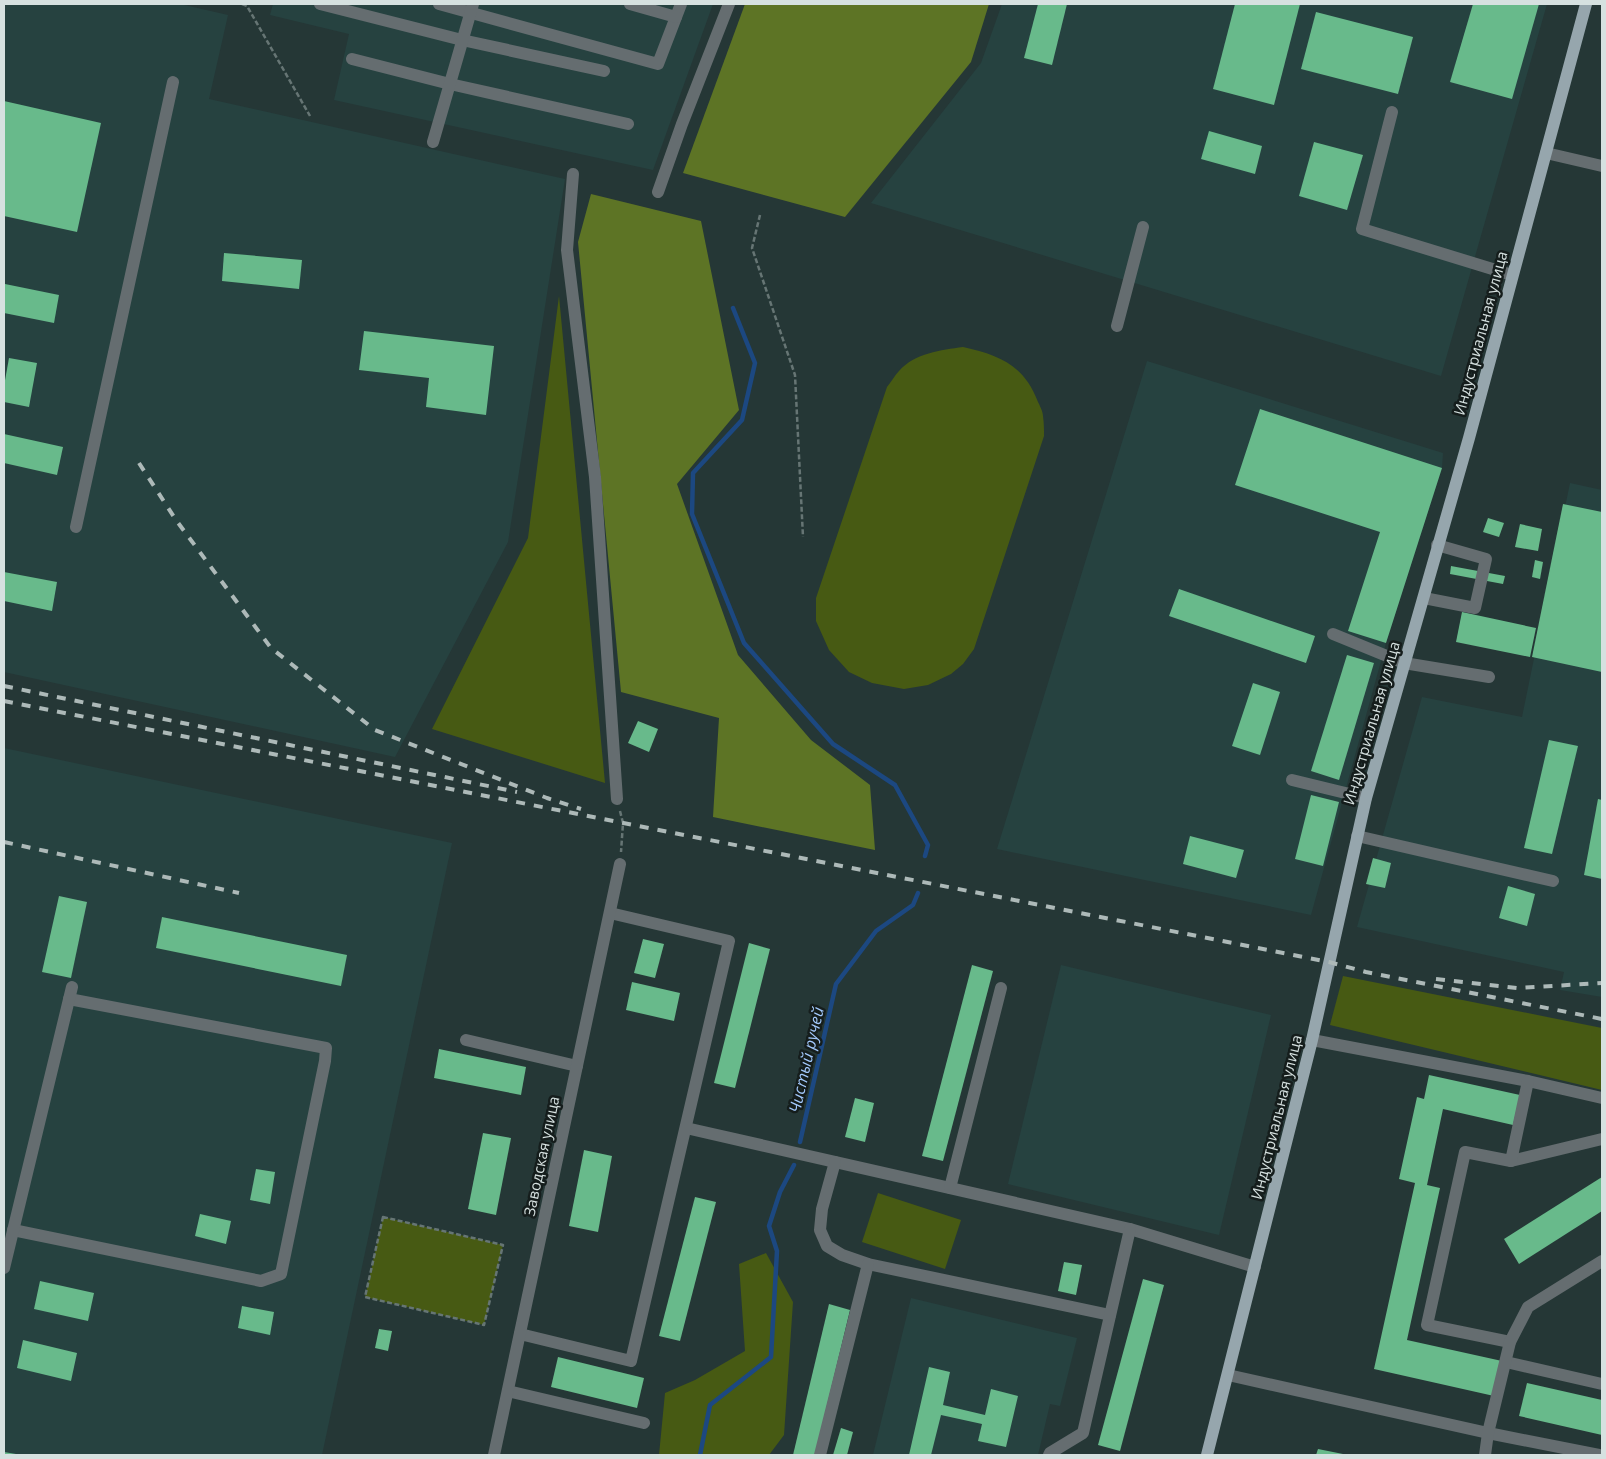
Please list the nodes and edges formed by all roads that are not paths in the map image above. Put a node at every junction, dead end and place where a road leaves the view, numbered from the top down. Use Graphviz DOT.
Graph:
graph roads {
  1 [pos="320,4"];
  2 [pos="439,4"];
  3 [pos="630,4"];
  4 [pos="681,4"];
  5 [pos="729,4"];
  6 [pos="1586,4"];
  7 [pos="471,8"];
  8 [pos="676,17"];
  9 [pos="462,40"];
  10 [pos="352,59"];
  11 [pos="604,71"];
  12 [pos="173,82"];
  13 [pos="450,84"];
  14 [pos="1392,112"];
  15 [pos="628,124"];
  16 [pos="433,142"];
  17 [pos="1546,153"];
  18 [pos="1602,166"];
  19 [pos="573,174"];
  20 [pos="658,192"];
  21 [pos="1143,227"];
  22 [pos="1512,275"];
  23 [pos="1117,326"];
  24 [pos="76,527"];
  25 [pos="1437,545"];
  26 [pos="1424,598"];
  27 [pos="1332,634"];
  28 [pos="1404,663"];
  29 [pos="1489,677"];
  30 [pos="1292,780"];
  31 [pos="1366,798"];
  32 [pos="617,799"];
  33 [pos="1357,836"];
  34 [pos="620,864"];
  35 [pos="1552,881"];
  36 [pos="610,912"];
  37 [pos="1001,988"];
  38 [pos="466,1040"];
  39 [pos="1312,1040"];
  40 [pos="577,1066"];
  41 [pos="1528,1081"];
  42 [pos="1602,1098"];
  43 [pos="686,1128"];
  44 [pos="1602,1139"];
  45 [pos="1511,1161"];
  46 [pos="835,1162"];
  47 [pos="950,1188"];
  48 [pos="1130,1229"];
  49 [pos="13,1230"];
  50 [pos="1602,1261"];
  51 [pos="868,1264"];
  52 [pos="1255,1266"];
  53 [pos="4,1268"];
  54 [pos="1110,1315"];
  55 [pos="520,1334"];
  56 [pos="1510,1342"];
  57 [pos="1506,1362"];
  58 [pos="1228,1375"];
  59 [pos="1602,1384"];
  60 [pos="508,1391"];
  61 [pos="644,1423"];
  62 [pos="1488,1433"];
  63 [pos="494,1455"];
  64 [pos="820,1455"];
  65 [pos="1049,1455"];
  66 [pos="1207,1455"];
  67 [pos="1486,1455"];
  68 [pos="1599,1455"];
  1 -- 9 [label="street"];
  2 -- 7 [label="street"];
  3 -- 8 [label="street"];
  4 -- 8 [label="street"];
  5 -- 20 [label="street"];
  6 -- 17 [label="main road, Индустриальная улица"];
  7 -- 8 [label="street"];
  7 -- 9 [label="street"];
  9 -- 11 [label="street"];
  9 -- 13 [label="street"];
  10 -- 13 [label="street"];
  12 -- 24 [label="street"];
  13 -- 15 [label="street"];
  13 -- 16 [label="street"];
  14 -- 22 [label="street"];
  17 -- 18 [label="street"];
  17 -- 22 [label="main road, Индустриальная улица"];
  19 -- 32 [label="street"];
  21 -- 23 [label="street"];
  22 -- 25 [label="main road, Индустриальная улица"];
  25 -- 26 [label="main road, Индустриальная улица"];
  25 -- 26 [label="street"];
  26 -- 28 [label="main road, Индустриальная улица"];
  27 -- 28 [label="street"];
  28 -- 29 [label="street"];
  28 -- 31 [label="main road, Индустриальная улица"];
  30 -- 31 [label="street"];
  31 -- 33 [label="main road, Индустриальная улица"];
  33 -- 35 [label="street"];
  33 -- 39 [label="main road, Индустриальная улица"];
  34 -- 36 [label="street, Заводская улица"];
  36 -- 40 [label="street, Заводская улица"];
  36 -- 43 [label="street"];
  37 -- 47 [label="street"];
  38 -- 40 [label="street"];
  39 -- 41 [label="street"];
  39 -- 52 [label="main road, Индустриальная улица"];
  40 -- 55 [label="street, Заводская улица"];
  41 -- 42 [label="street"];
  41 -- 45 [label="street"];
  43 -- 46 [label="street"];
  43 -- 55 [label="street"];
  44 -- 45 [label="street"];
  45 -- 56 [label="street"];
  46 -- 47 [label="street"];
  46 -- 51 [label="street"];
  47 -- 48 [label="street"];
  48 -- 52 [label="street"];
  48 -- 54 [label="street"];
  49 -- 49 [label="street"];
  49 -- 53 [label="street"];
  50 -- 56 [label="street"];
  51 -- 54 [label="street"];
  51 -- 64 [label="street"];
  52 -- 58 [label="main road, Индустриальная улица"];
  54 -- 65 [label="street"];
  55 -- 60 [label="street, Заводская улица"];
  56 -- 57 [label="street"];
  57 -- 59 [label="street"];
  57 -- 62 [label="street"];
  58 -- 62 [label="street"];
  58 -- 66 [label="main road, Индустриальная улица"];
  60 -- 61 [label="street"];
  60 -- 63 [label="street, Заводская улица"];
  62 -- 67 [label="street"];
  62 -- 68 [label="street"];
}
